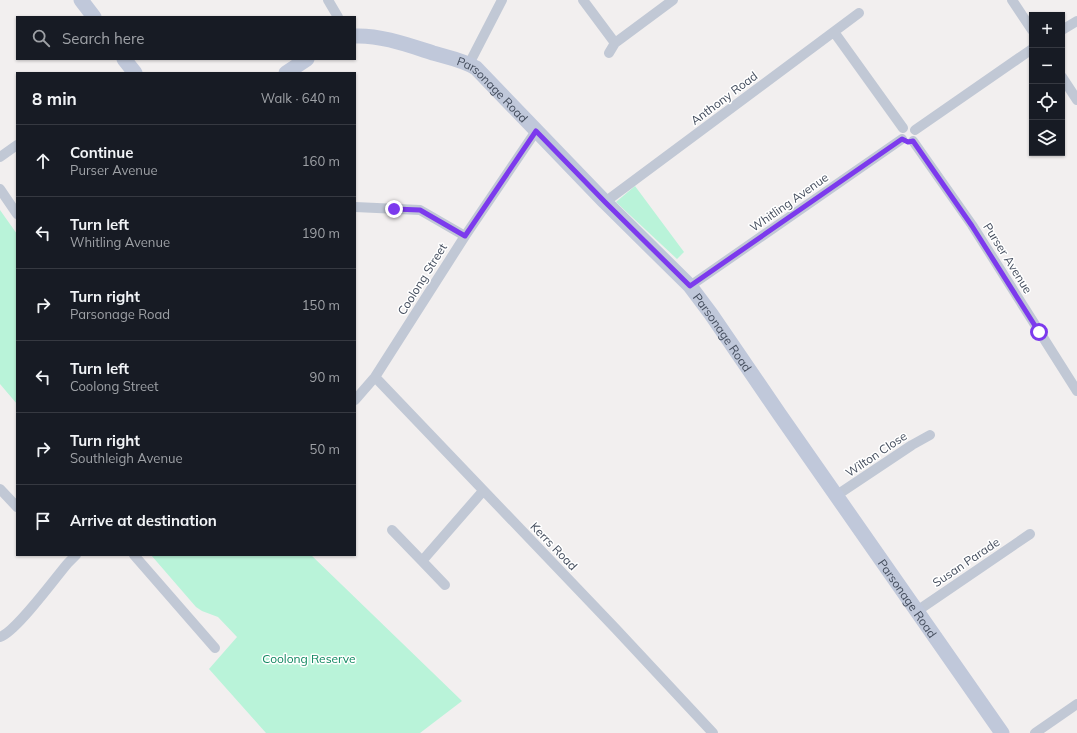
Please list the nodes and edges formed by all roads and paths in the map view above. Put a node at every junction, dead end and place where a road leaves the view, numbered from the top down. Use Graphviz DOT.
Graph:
graph roads {
  1 [pos="81,0"];
  2 [pos="328,0"];
  3 [pos="502,0"];
  4 [pos="583,0"];
  5 [pos="674,0"];
  6 [pos="1012,0"];
  7 [pos="859,13"];
  8 [pos="93,16"];
  9 [pos="337,16"];
  10 [pos="1077,21"];
  11 [pos="1029,26"];
  12 [pos="1065,28"];
  13 [pos="834,32"];
  14 [pos="356,36"];
  15 [pos="615,43"];
  16 [pos="1029,51"];
  17 [pos="609,53"];
  18 [pos="125,60"];
  19 [pos="306,60"];
  20 [pos="469,64"];
  21 [pos="134,72"];
  22 [pos="288,72"];
  23 [pos="1065,82"];
  24 [pos="1077,100"];
  25 [pos="903,128"];
  26 [pos="915,130"];
  27 [pos="536,131"];
  28 [pos="902,139"];
  29 [pos="913,141"];
  30 [pos="16,146"];
  31 [pos="0,157"];
  32 [pos="0,190"];
  33 [pos="605,202"];
  34 [pos="356,207"];
  35 [pos="16,213"];
  36 [pos="465,236"];
  37 [pos="690,286"];
  38 [pos="375,377"];
  39 [pos="1077,391"];
  40 [pos="356,399"];
  41 [pos="930,435"];
  42 [pos="483,491"];
  43 [pos="1,492"];
  44 [pos="837,496"];
  45 [pos="16,506"];
  46 [pos="392,530"];
  47 [pos="1030,534"];
  48 [pos="135,556"];
  49 [pos="64,559"];
  50 [pos="422,561"];
  51 [pos="445,586"];
  52 [pos="917,611"];
  53 [pos="0,637"];
  54 [pos="215,648"];
  55 [pos="1077,704"];
  56 [pos="713,733"];
  57 [pos="1002,733"];
  58 [pos="1035,733"];
  1 -- 8 [label="street"];
  2 -- 9 [label="street"];
  3 -- 20 [label="street"];
  4 -- 15 [label="street"];
  5 -- 15 [label="street"];
  6 -- 11 [label="street"];
  7 -- 13 [label="street, Anthony Road"];
  10 -- 12 [label="street"];
  13 -- 25 [label="street"];
  13 -- 33 [label="street, Anthony Road"];
  14 -- 20 [label="street, Parsonage Road"];
  15 -- 17 [label="street"];
  16 -- 26 [label="street"];
  18 -- 21 [label="street"];
  19 -- 22 [label="street"];
  20 -- 27 [label="street, Parsonage Road"];
  23 -- 24 [label="street"];
  25 -- 26 [label="street"];
  25 -- 28 [label="street"];
  26 -- 29 [label="street"];
  27 -- 33 [label="street, Parsonage Road"];
  27 -- 36 [label="street, Coolong Street"];
  28 -- 29 [label="street"];
  28 -- 37 [label="street, Whitling Avenue"];
  29 -- 39 [label="street, Purser Avenue"];
  30 -- 31 [label="street"];
  32 -- 35 [label="street"];
  33 -- 37 [label="street, Parsonage Road"];
  34 -- 36 [label="street"];
  36 -- 38 [label="street, Coolong Street"];
  37 -- 44 [label="street, Parsonage Road"];
  38 -- 40 [label="street, Coolong Street"];
  38 -- 42 [label="street, Kerrs Road"];
  41 -- 44 [label="street, Wilton Close"];
  42 -- 50 [label="street"];
  42 -- 56 [label="street, Kerrs Road"];
  43 -- 45 [label="street"];
  44 -- 52 [label="street, Parsonage Road"];
  46 -- 50 [label="street"];
  47 -- 52 [label="street, Susan Parade"];
  48 -- 54 [label="street"];
  49 -- 53 [label="street"];
  50 -- 51 [label="street"];
  52 -- 57 [label="street, Parsonage Road"];
  55 -- 58 [label="street"];
}
